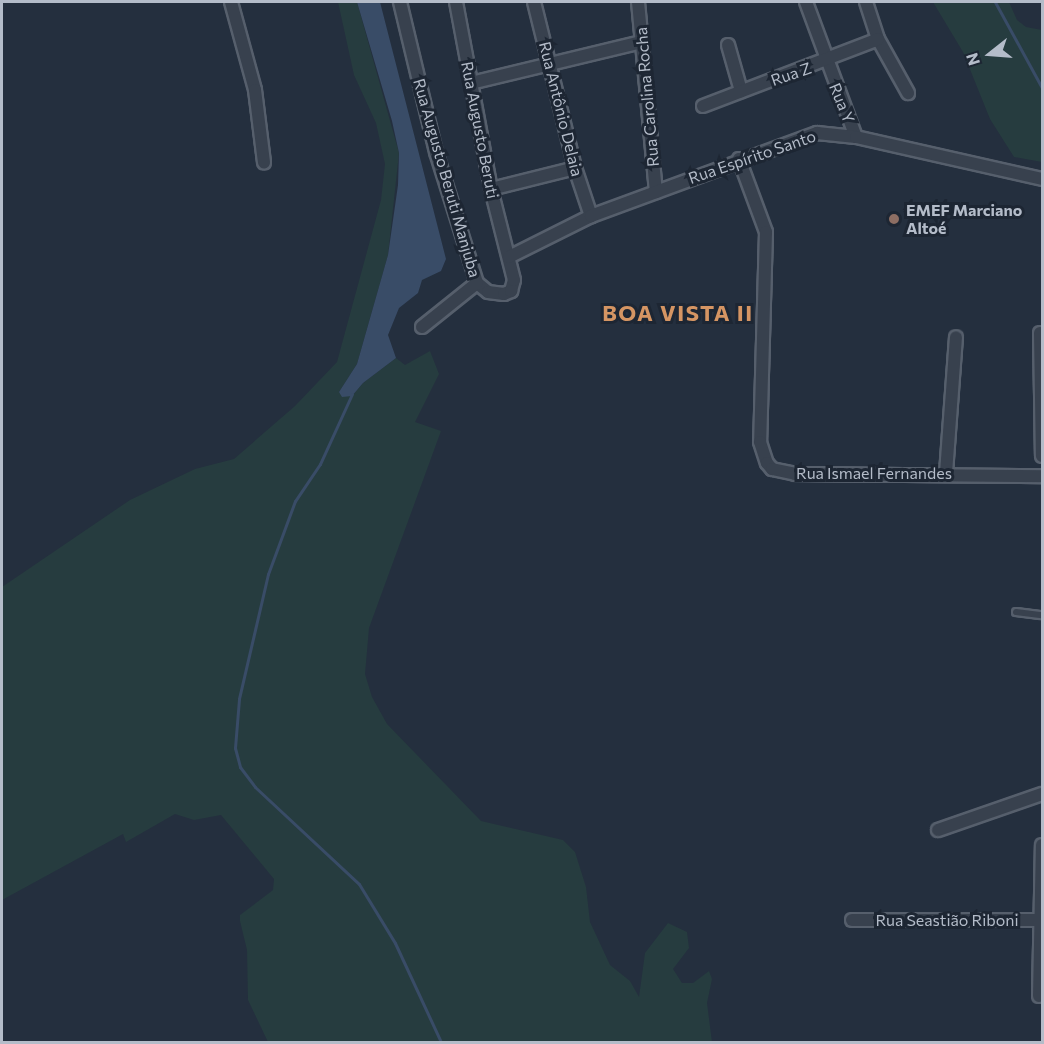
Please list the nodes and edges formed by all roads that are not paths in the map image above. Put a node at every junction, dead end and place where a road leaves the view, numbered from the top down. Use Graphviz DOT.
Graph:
graph roads {
  1 [pos="231,2"];
  2 [pos="400,2"];
  3 [pos="456,2"];
  4 [pos="534,2"];
  5 [pos="638,2"];
  6 [pos="807,2"];
  7 [pos="866,2"];
  8 [pos="878,39"];
  9 [pos="642,42"];
  10 [pos="728,45"];
  11 [pos="826,62"];
  12 [pos="550,63"];
  13 [pos="471,83"];
  14 [pos="741,91"];
  15 [pos="908,93"];
  16 [pos="703,106"];
  17 [pos="856,137"];
  18 [pos="739,159"];
  19 [pos="264,162"];
  20 [pos="575,168"];
  21 [pos="1042,179"];
  22 [pos="491,189"];
  23 [pos="656,192"];
  24 [pos="591,216"];
  25 [pos="509,257"];
  26 [pos="477,283"];
  27 [pos="422,327"];
  28 [pos="1040,333"];
  29 [pos="956,337"];
  30 [pos="1042,456"];
  31 [pos="946,472"];
  32 [pos="1042,476"];
  33 [pos="1016,612"];
  34 [pos="1042,615"];
  35 [pos="1042,794"];
  36 [pos="938,830"];
  37 [pos="1042,845"];
  38 [pos="852,920"];
  39 [pos="1041,920"];
  40 [pos="1039,996"];
  1 -- 19 [label="street"];
  2 -- 26 [label="street, Rua Augusto Beruti Manjuba"];
  3 -- 13 [label="street, Rua Augusto Beruti"];
  4 -- 12 [label="street, Rua Antônio Delaia"];
  5 -- 9 [label="street, Rua Carolina Rocha"];
  6 -- 11 [label="street, Rua Y"];
  7 -- 8 [label="street"];
  8 -- 11 [label="street, Rua Z"];
  8 -- 15 [label="street"];
  9 -- 12 [label="street"];
  9 -- 23 [label="street, Rua Carolina Rocha"];
  10 -- 14 [label="street"];
  11 -- 14 [label="street, Rua Z"];
  11 -- 17 [label="street, Rua Y"];
  12 -- 13 [label="street"];
  12 -- 20 [label="street, Rua Antônio Delaia"];
  13 -- 22 [label="street, Rua Augusto Beruti"];
  14 -- 16 [label="street, Rua Z"];
  17 -- 18 [label="street, Rua Espírito Santo"];
  17 -- 21 [label="street, Rua Espírito Santo"];
  18 -- 23 [label="street, Rua Espírito Santo"];
  18 -- 31 [label="street, Rua Ismael Fernandes"];
  20 -- 22 [label="street"];
  20 -- 24 [label="street, Rua Antônio Delaia"];
  22 -- 25 [label="street, Rua Augusto Beruti"];
  23 -- 24 [label="street, Rua Espírito Santo"];
  24 -- 25 [label="street, Rua Espírito Santo"];
  25 -- 26 [label="street, Rua Augusto Beruti Manjuba"];
  26 -- 27 [label="street"];
  28 -- 30 [label="street"];
  29 -- 31 [label="street"];
  31 -- 32 [label="street, Rua Ismael Fernandes"];
  33 -- 34 [label="lane"];
  35 -- 36 [label="street"];
  37 -- 39 [label="street"];
  38 -- 39 [label="street, Rua Seastião Riboni"];
  39 -- 40 [label="street"];
}
